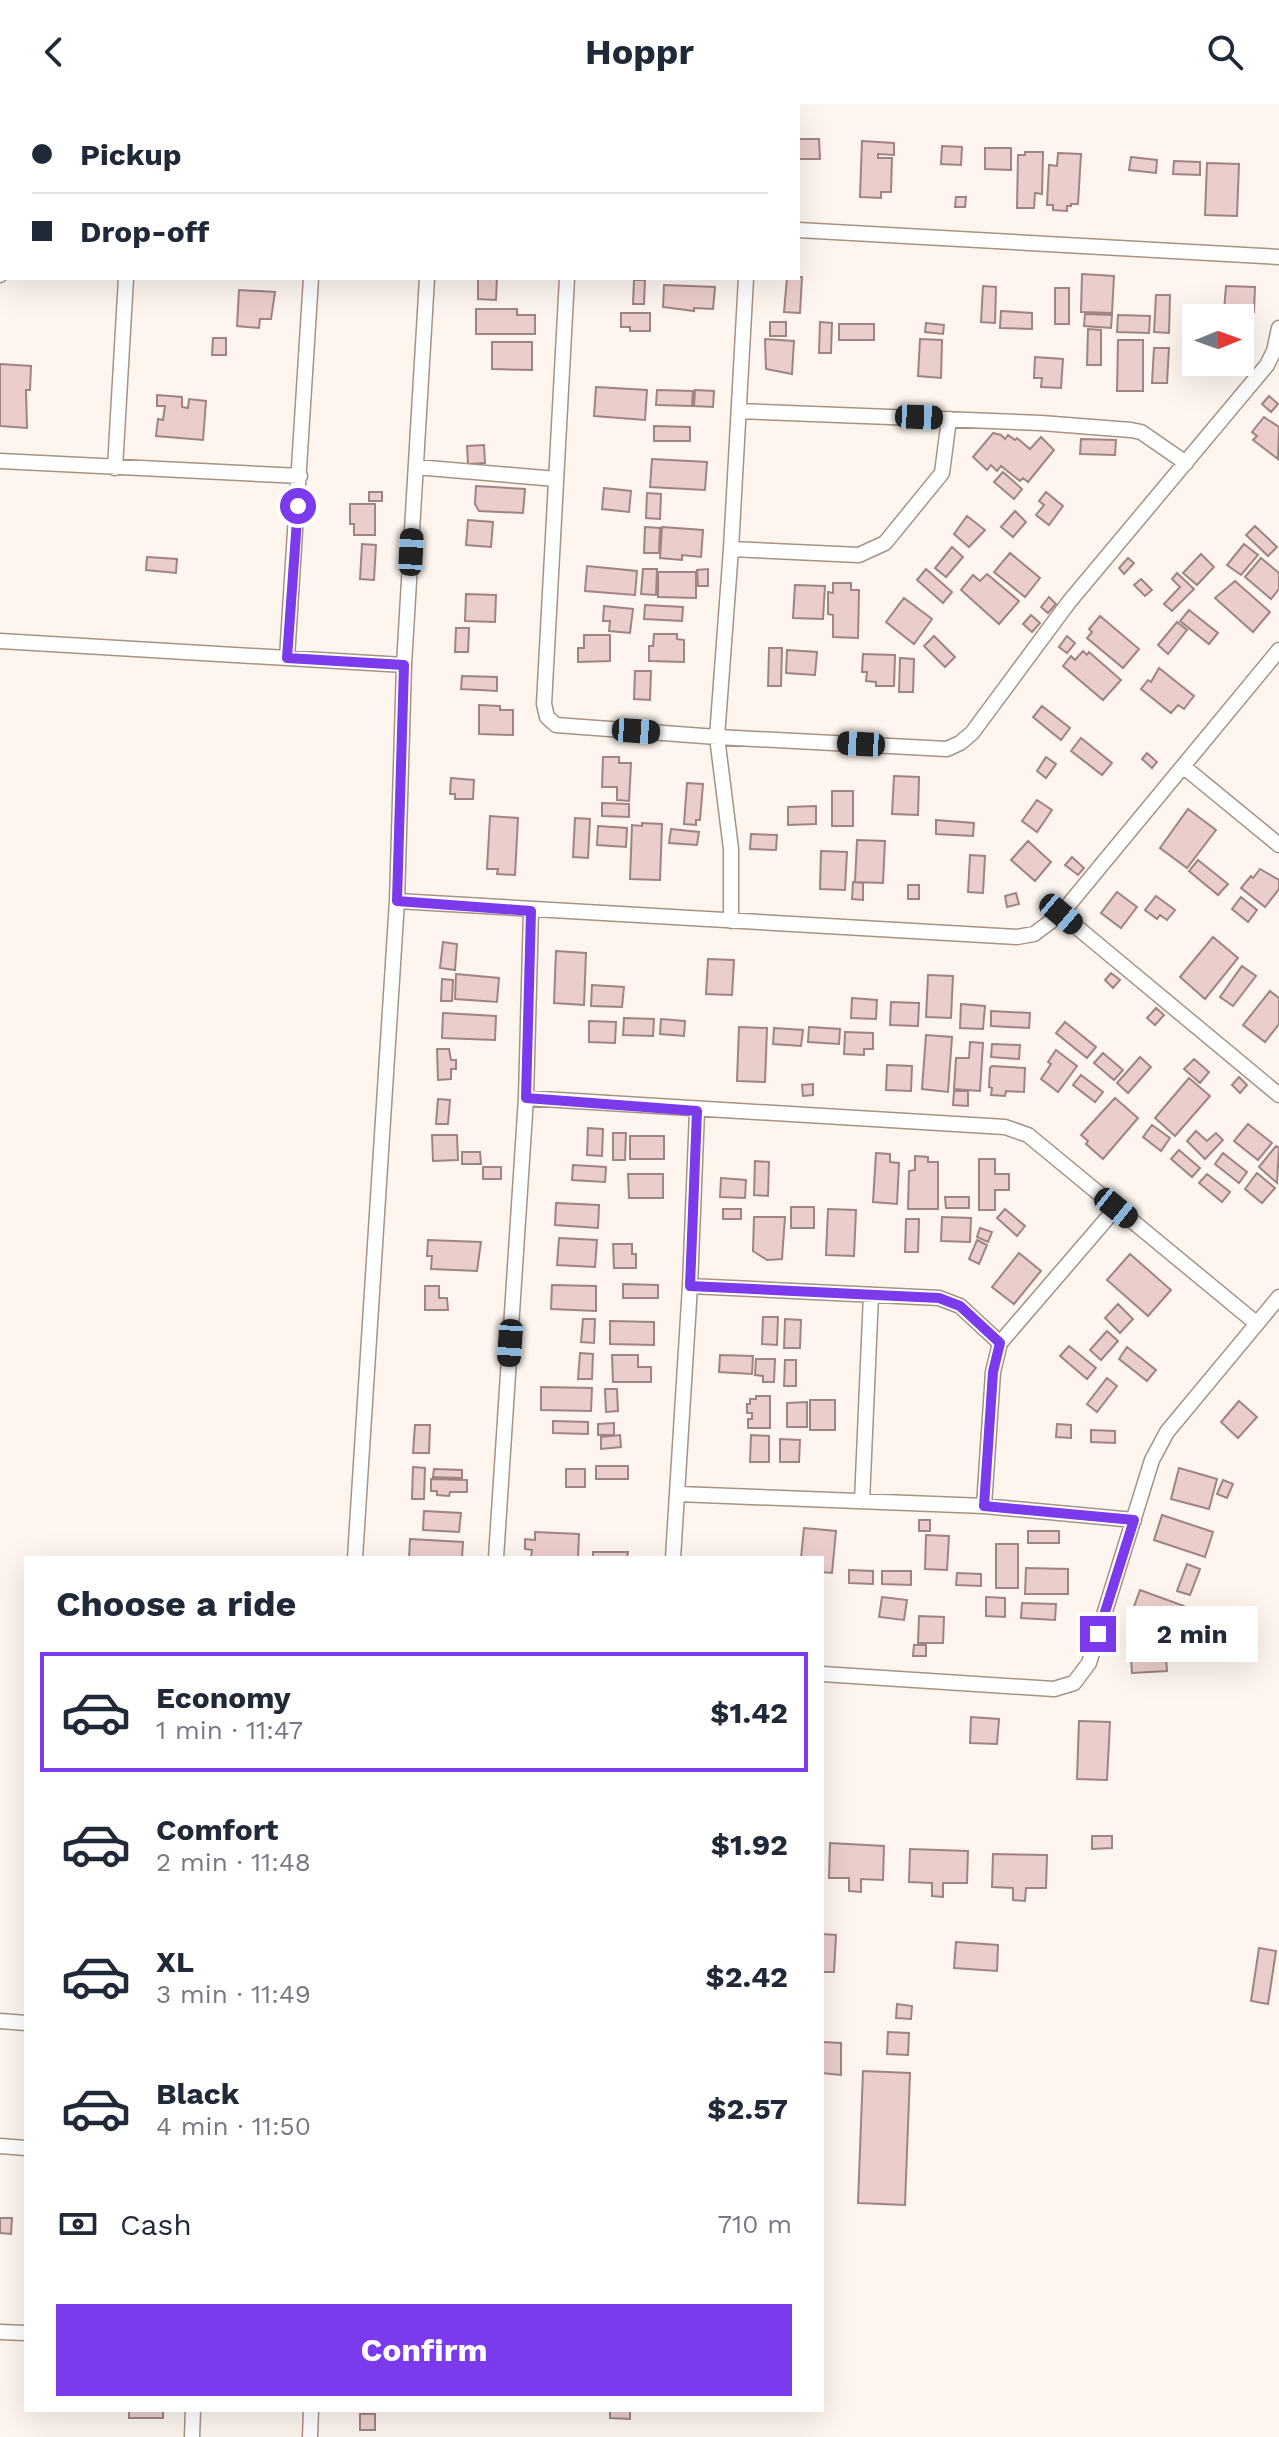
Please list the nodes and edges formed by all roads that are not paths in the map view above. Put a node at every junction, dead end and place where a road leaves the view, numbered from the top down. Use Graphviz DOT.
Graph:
graph roads {
  1 [pos="800,230"];
  2 [pos="1279,257"];
  3 [pos="126,280"];
  4 [pos="311,280"];
  5 [pos="427,280"];
  6 [pos="567,280"];
  7 [pos="746,280"];
  8 [pos="1279,328"];
  9 [pos="739,411"];
  10 [pos="949,419"];
  11 [pos="0,461"];
  12 [pos="1186,463"];
  13 [pos="416,467"];
  14 [pos="115,468"];
  15 [pos="300,476"];
  16 [pos="556,479"];
  17 [pos="731,549"];
  18 [pos="0,641"];
  19 [pos="1279,650"];
  20 [pos="287,658"];
  21 [pos="404,665"];
  22 [pos="717,737"];
  23 [pos="1184,767"];
  24 [pos="1279,845"];
  25 [pos="397,901"];
  26 [pos="531,911"];
  27 [pos="1061,914"];
  28 [pos="731,921"];
  29 [pos="1279,1095"];
  30 [pos="526,1098"];
  31 [pos="697,1111"];
  32 [pos="1116,1208"];
  33 [pos="690,1286"];
  34 [pos="871,1295"];
  35 [pos="1279,1297"];
  36 [pos="1256,1323"];
  37 [pos="1000,1343"];
  38 [pos="678,1494"];
  39 [pos="862,1501"];
  40 [pos="984,1506"];
  41 [pos="1134,1520"];
  42 [pos="355,1556"];
  43 [pos="496,1556"];
  44 [pos="673,1556"];
  45 [pos="824,1674"];
  46 [pos="0,2021"];
  47 [pos="24,2023"];
  48 [pos="0,2146"];
  49 [pos="24,2148"];
  50 [pos="0,2332"];
  51 [pos="24,2333"];
  52 [pos="193,2412"];
  53 [pos="311,2412"];
  54 [pos="192,2437"];
  55 [pos="310,2437"];
  1 -- 2 [label="street"];
  3 -- 14 [label="street"];
  4 -- 15 [label="street"];
  5 -- 13 [label="street"];
  6 -- 16 [label="street"];
  7 -- 9 [label="street"];
  8 -- 12 [label="street"];
  9 -- 10 [label="street"];
  9 -- 17 [label="street"];
  10 -- 12 [label="street"];
  10 -- 17 [label="street"];
  11 -- 14 [label="street"];
  12 -- 22 [label="street"];
  13 -- 16 [label="street"];
  13 -- 21 [label="street"];
  14 -- 15 [label="street"];
  15 -- 20 [label="street"];
  16 -- 22 [label="street"];
  17 -- 22 [label="street"];
  18 -- 20 [label="street"];
  19 -- 23 [label="street"];
  20 -- 21 [label="street"];
  21 -- 25 [label="street"];
  22 -- 28 [label="street"];
  23 -- 24 [label="street"];
  23 -- 27 [label="street"];
  25 -- 26 [label="street"];
  25 -- 42 [label="street"];
  26 -- 28 [label="street"];
  26 -- 30 [label="street"];
  27 -- 28 [label="street"];
  27 -- 29 [label="street"];
  30 -- 31 [label="street"];
  30 -- 43 [label="street"];
  31 -- 32 [label="street"];
  31 -- 33 [label="street"];
  32 -- 36 [label="street"];
  32 -- 37 [label="street"];
  33 -- 34 [label="street"];
  33 -- 38 [label="street"];
  34 -- 37 [label="street"];
  34 -- 39 [label="street"];
  35 -- 36 [label="street"];
  36 -- 41 [label="street"];
  37 -- 40 [label="street"];
  38 -- 39 [label="street"];
  38 -- 44 [label="street"];
  39 -- 40 [label="street"];
  40 -- 41 [label="street"];
  41 -- 45 [label="street"];
  46 -- 47 [label="street"];
  48 -- 49 [label="street"];
  50 -- 51 [label="street"];
  52 -- 54 [label="street"];
  53 -- 55 [label="street"];
}
